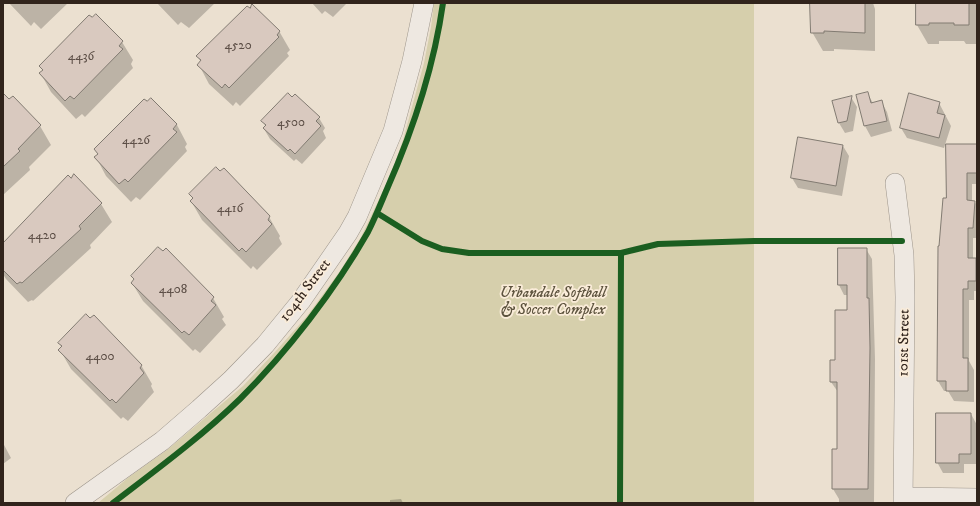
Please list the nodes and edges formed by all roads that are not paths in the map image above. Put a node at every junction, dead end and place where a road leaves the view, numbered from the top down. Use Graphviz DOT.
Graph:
graph roads {
  1 [pos="424,3"];
  2 [pos="895,183"];
  3 [pos="977,498"];
  4 [pos="903,500"];
  5 [pos="75,503"];
  1 -- 5 [label="street, 104th Street"];
  2 -- 4 [label="street, 101st Street"];
  3 -- 4 [label="street"];
}
